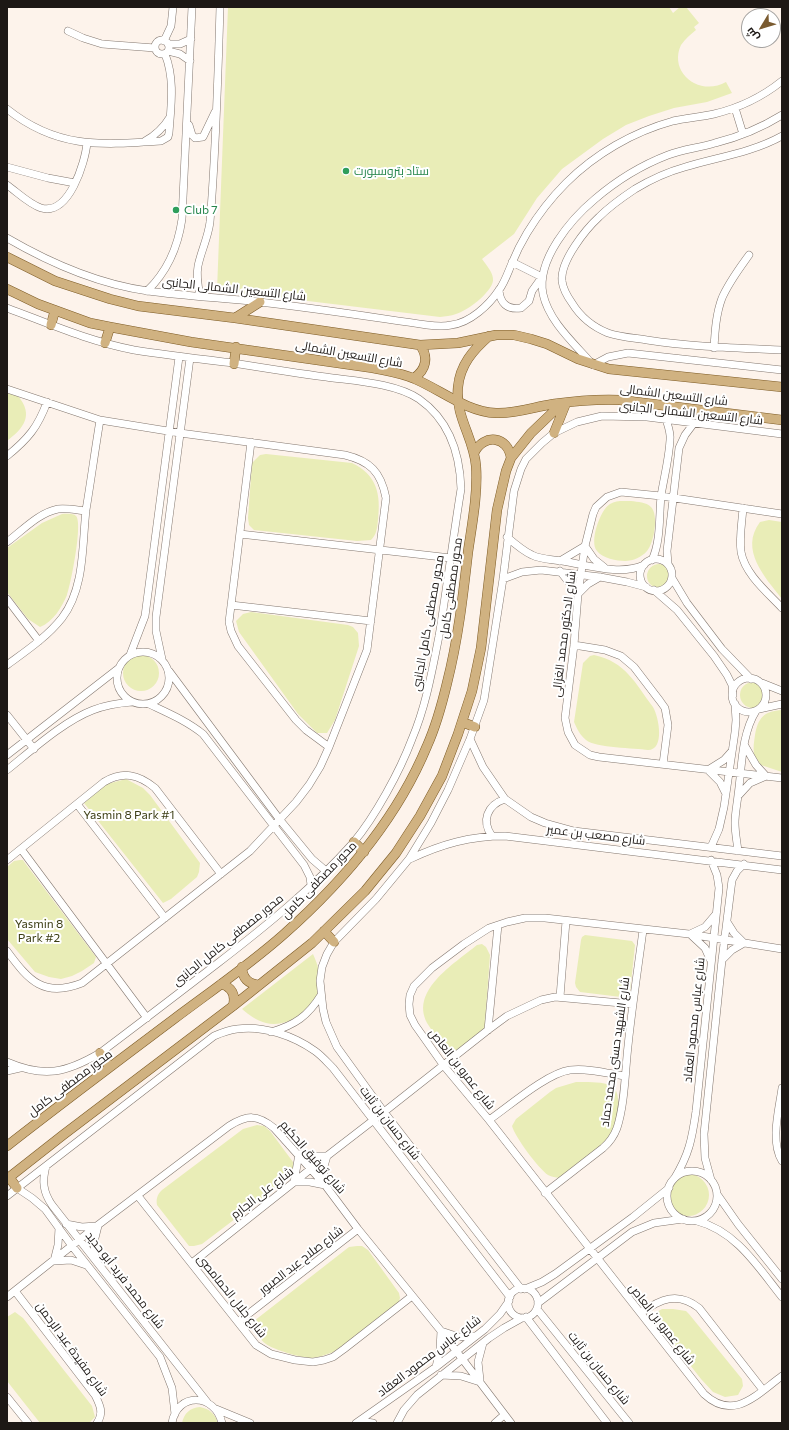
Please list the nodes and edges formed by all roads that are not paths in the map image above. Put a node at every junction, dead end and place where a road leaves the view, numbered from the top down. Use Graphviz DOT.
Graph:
graph roads {
  1 [pos="174,7"];
  2 [pos="192,7"];
  3 [pos="220,7"];
  4 [pos="68,31"];
  5 [pos="191,39"];
  6 [pos="166,47"];
  7 [pos="155,48"];
  8 [pos="190,61"];
  9 [pos="782,81"];
  10 [pos="217,108"];
  11 [pos="735,108"];
  12 [pos="7,109"];
  13 [pos="782,115"];
  14 [pos="170,116"];
  15 [pos="188,119"];
  16 [pos="163,127"];
  17 [pos="169,133"];
  18 [pos="156,134"];
  19 [pos="743,134"];
  20 [pos="782,136"];
  21 [pos="161,141"];
  22 [pos="143,142"];
  23 [pos="87,143"];
  24 [pos="7,167"];
  25 [pos="75,183"];
  26 [pos="7,185"];
  27 [pos="7,238"];
  28 [pos="749,255"];
  29 [pos="7,257"];
  30 [pos="512,262"];
  31 [pos="542,277"];
  32 [pos="7,289"];
  33 [pos="499,290"];
  34 [pos="147,291"];
  35 [pos="200,296"];
  36 [pos="260,302"];
  37 [pos="7,308"];
  38 [pos="55,310"];
  39 [pos="235,318"];
  40 [pos="50,325"];
  41 [pos="110,328"];
  42 [pos="489,336"];
  43 [pos="106,343"];
  44 [pos="420,345"];
  45 [pos="236,348"];
  46 [pos="714,348"];
  47 [pos="782,350"];
  48 [pos="179,356"];
  49 [pos="190,358"];
  50 [pos="234,364"];
  51 [pos="593,365"];
  52 [pos="782,370"];
  53 [pos="414,378"];
  54 [pos="782,387"];
  55 [pos="7,389"];
  56 [pos="458,400"];
  57 [pos="47,402"];
  58 [pos="566,403"];
  59 [pos="666,419"];
  60 [pos="100,420"];
  61 [pos="782,420"];
  62 [pos="694,424"];
  63 [pos="170,431"];
  64 [pos="180,433"];
  65 [pos="554,433"];
  66 [pos="782,434"];
  67 [pos="251,442"];
  68 [pos="474,453"];
  69 [pos="7,456"];
  70 [pos="511,458"];
  71 [pos="661,496"];
  72 [pos="674,498"];
  73 [pos="743,508"];
  74 [pos="86,511"];
  75 [pos="782,514"];
  76 [pos="240,534"];
  77 [pos="508,537"];
  78 [pos="7,542"];
  79 [pos="585,546"];
  80 [pos="380,550"];
  81 [pos="451,558"];
  82 [pos="652,560"];
  83 [pos="560,561"];
  84 [pos="583,564"];
  85 [pos="668,564"];
  86 [pos="644,565"];
  87 [pos="605,568"];
  88 [pos="560,571"];
  89 [pos="581,574"];
  90 [pos="600,577"];
  91 [pos="672,578"];
  92 [pos="503,579"];
  93 [pos="646,587"];
  94 [pos="654,590"];
  95 [pos="578,594"];
  96 [pos="7,599"];
  97 [pos="231,605"];
  98 [pos="782,608"];
  99 [pos="371,620"];
  100 [pos="39,640"];
  101 [pos="574,645"];
  102 [pos="130,655"];
  103 [pos="162,659"];
  104 [pos="7,665"];
  105 [pos="119,668"];
  106 [pos="168,671"];
  107 [pos="751,679"];
  108 [pos="760,683"];
  109 [pos="782,691"];
  110 [pos="733,695"];
  111 [pos="132,702"];
  112 [pos="148,704"];
  113 [pos="735,704"];
  114 [pos="782,704"];
  115 [pos="758,710"];
  116 [pos="7,715"];
  117 [pos="462,722"];
  118 [pos="475,727"];
  119 [pos="470,739"];
  120 [pos="26,740"];
  121 [pos="745,746"];
  122 [pos="329,747"];
  123 [pos="34,749"];
  124 [pos="732,751"];
  125 [pos="7,755"];
  126 [pos="663,764"];
  127 [pos="7,770"];
  128 [pos="708,770"];
  129 [pos="729,772"];
  130 [pos="740,773"];
  131 [pos="766,776"];
  132 [pos="782,778"];
  133 [pos="725,792"];
  134 [pos="738,795"];
  135 [pos="505,799"];
  136 [pos="77,804"];
  137 [pos="277,822"];
  138 [pos="492,836"];
  139 [pos="354,842"];
  140 [pos="711,847"];
  141 [pos="21,849"];
  142 [pos="738,851"];
  143 [pos="364,852"];
  144 [pos="782,856"];
  145 [pos="409,859"];
  146 [pos="7,860"];
  147 [pos="711,860"];
  148 [pos="744,864"];
  149 [pos="782,870"];
  150 [pos="326,871"];
  151 [pos="221,874"];
  152 [pos="311,885"];
  153 [pos="716,914"];
  154 [pos="165,918"];
  155 [pos="566,921"];
  156 [pos="727,922"];
  157 [pos="498,925"];
  158 [pos="643,930"];
  159 [pos="324,931"];
  160 [pos="689,934"];
  161 [pos="713,939"];
  162 [pos="724,941"];
  163 [pos="334,942"];
  164 [pos="744,943"];
  165 [pos="782,950"];
  166 [pos="7,951"];
  167 [pos="711,960"];
  168 [pos="722,960"];
  169 [pos="108,964"];
  170 [pos="242,967"];
  171 [pos="221,984"];
  172 [pos="259,985"];
  173 [pos="321,995"];
  174 [pos="560,997"];
  175 [pos="632,1004"];
  176 [pos="233,1006"];
  177 [pos="147,1018"];
  178 [pos="488,1030"];
  179 [pos="271,1032"];
  180 [pos="100,1053"];
  181 [pos="7,1062"];
  182 [pos="444,1066"];
  183 [pos="110,1067"];
  184 [pos="20,1068"];
  185 [pos="7,1071"];
  186 [pos="625,1076"];
  187 [pos="782,1088"];
  188 [pos="384,1112"];
  189 [pos="374,1120"];
  190 [pos="489,1120"];
  191 [pos="7,1146"];
  192 [pos="299,1154"];
  193 [pos="327,1156"];
  194 [pos="782,1160"];
  195 [pos="46,1166"];
  196 [pos="311,1169"];
  197 [pos="8,1178"];
  198 [pos="674,1179"];
  199 [pos="711,1180"];
  200 [pos="294,1182"];
  201 [pos="325,1185"];
  202 [pos="17,1188"];
  203 [pos="669,1188"];
  204 [pos="545,1193"];
  205 [pos="717,1193"];
  206 [pos="7,1196"];
  207 [pos="138,1196"];
  208 [pos="683,1220"];
  209 [pos="697,1221"];
  210 [pos="66,1224"];
  211 [pos="98,1225"];
  212 [pos="59,1228"];
  213 [pos="358,1229"];
  214 [pos="79,1240"];
  215 [pos="72,1246"];
  216 [pos="589,1248"];
  217 [pos="597,1258"];
  218 [pos="95,1259"];
  219 [pos="54,1261"];
  220 [pos="192,1263"];
  221 [pos="88,1265"];
  222 [pos="782,1279"];
  223 [pos="523,1289"];
  224 [pos="15,1291"];
  225 [pos="412,1296"];
  226 [pos="7,1297"];
  227 [pos="782,1297"];
  228 [pos="509,1299"];
  229 [pos="537,1306"];
  230 [pos="640,1313"];
  231 [pos="524,1318"];
  232 [pos="238,1322"];
  233 [pos="441,1331"];
  234 [pos="477,1336"];
  235 [pos="483,1343"];
  236 [pos="456,1351"];
  237 [pos="462,1359"];
  238 [pos="436,1367"];
  239 [pos="441,1375"];
  240 [pos="782,1376"];
  241 [pos="481,1382"];
  242 [pos="763,1390"];
  243 [pos="7,1397"];
  244 [pos="206,1402"];
  245 [pos="216,1409"];
  246 [pos="175,1414"];
  247 [pos="504,1414"];
  248 [pos="28,1423"];
  249 [pos="97,1423"];
  250 [pos="172,1423"];
  251 [pos="222,1423"];
  252 [pos="250,1423"];
  253 [pos="357,1423"];
  254 [pos="372,1423"];
  255 [pos="397,1423"];
  256 [pos="496,1423"];
  257 [pos="511,1423"];
  258 [pos="607,1423"];
  259 [pos="629,1423"];
  1 -- 6 [label="street"];
  2 -- 5 [label="street"];
  3 -- 10 [label="street"];
  4 -- 7 [label="street"];
  5 -- 6 [label="street"];
  5 -- 8 [label="street"];
  6 -- 7 [label="street"];
  6 -- 7 [label="street"];
  6 -- 8 [label="street"];
  6 -- 14 [label="street"];
  8 -- 15 [label="street"];
  9 -- 11 [label="street"];
  10 -- 15 [label="street"];
  10 -- 35 [label="street"];
  11 -- 19 [label="street"];
  11 -- 30 [label="street"];
  12 -- 23 [label="street"];
  13 -- 19 [label="street"];
  14 -- 16 [label="street"];
  14 -- 17 [label="street"];
  15 -- 34 [label="street"];
  16 -- 17 [label="street"];
  16 -- 18 [label="street"];
  17 -- 21 [label="street"];
  18 -- 21 [label="street"];
  18 -- 22 [label="street"];
  19 -- 31 [label="street"];
  20 -- 46 [label="street"];
  21 -- 22 [label="street"];
  22 -- 23 [label="street"];
  23 -- 25 [label="street"];
  24 -- 25 [label="street"];
  25 -- 26 [label="street"];
  27 -- 34 [label="street, شارع التسعين الشمالى الجانبى"];
  28 -- 46 [label="street"];
  29 -- 39 [label="main road, شارع التسعين الشمالى"];
  30 -- 31 [label="street"];
  30 -- 33 [label="street"];
  31 -- 33 [label="street"];
  31 -- 51 [label="street"];
  32 -- 38 [label="main road, شارع التسعين الشمالى"];
  33 -- 36 [label="street, شارع التسعين الشمالى الجانبى"];
  34 -- 35 [label="street, شارع التسعين الشمالى الجانبى"];
  35 -- 36 [label="street, شارع التسعين الشمالى الجانبى"];
  36 -- 39 [label="main road"];
  37 -- 40 [label="street"];
  38 -- 40 [label="main road"];
  38 -- 41 [label="main road, شارع التسعين الشمالى"];
  39 -- 44 [label="main road, شارع التسعين الشمالى"];
  40 -- 43 [label="street"];
  41 -- 43 [label="main road"];
  41 -- 45 [label="main road, شارع التسعين الشمالى"];
  42 -- 44 [label="main road, شارع التسعين الشمالى"];
  42 -- 51 [label="main road, شارع التسعين الشمالى"];
  42 -- 56 [label="main road, محور مصطفى كامل"];
  43 -- 48 [label="street"];
  44 -- 53 [label="main road"];
  45 -- 50 [label="main road"];
  45 -- 53 [label="main road, شارع التسعين الشمالى"];
  46 -- 47 [label="street"];
  48 -- 49 [label="street"];
  48 -- 63 [label="street"];
  49 -- 50 [label="street"];
  49 -- 64 [label="street"];
  50 -- 81 [label="street, محور مصطفى كامل الجانبى"];
  51 -- 52 [label="street"];
  51 -- 54 [label="main road, شارع التسعين الشمالى"];
  53 -- 56 [label="main road, شارع التسعين الشمالى"];
  55 -- 57 [label="street"];
  56 -- 58 [label="main road, شارع التسعين الشمالى"];
  56 -- 68 [label="main road, محور مصطفى كامل"];
  57 -- 60 [label="street"];
  57 -- 69 [label="street"];
  58 -- 61 [label="main road, شارع التسعين الشمالى"];
  58 -- 65 [label="main road"];
  58 -- 70 [label="main road"];
  59 -- 62 [label="street, شارع التسعين الشمالى الجانبى"];
  59 -- 65 [label="street, شارع التسعين الشمالى الجانبى"];
  59 -- 71 [label="street"];
  60 -- 63 [label="street"];
  60 -- 74 [label="street"];
  62 -- 66 [label="street, شارع التسعين الشمالى الجانبى"];
  62 -- 72 [label="street"];
  63 -- 64 [label="street"];
  63 -- 102 [label="street"];
  64 -- 67 [label="street"];
  64 -- 103 [label="street"];
  65 -- 77 [label="street"];
  67 -- 76 [label="street"];
  67 -- 80 [label="street"];
  68 -- 70 [label="main road"];
  68 -- 143 [label="main road, محور مصطفى كامل"];
  70 -- 117 [label="main road"];
  71 -- 72 [label="street, شارع الدكتور محمد الغزالى"];
  71 -- 79 [label="street, شارع الدكتور محمد الغزالى"];
  71 -- 82 [label="street"];
  72 -- 73 [label="street, شارع الدكتور محمد الغزالى"];
  72 -- 85 [label="street"];
  73 -- 75 [label="street, شارع الدكتور محمد الغزالى"];
  73 -- 98 [label="street"];
  74 -- 78 [label="street"];
  74 -- 100 [label="street"];
  76 -- 80 [label="street"];
  76 -- 97 [label="street"];
  77 -- 83 [label="street"];
  77 -- 92 [label="street"];
  79 -- 83 [label="street"];
  79 -- 84 [label="street, شارع الدكتور محمد الغزالى"];
  79 -- 87 [label="street"];
  80 -- 81 [label="street"];
  80 -- 99 [label="street"];
  81 -- 139 [label="street, محور مصطفى كامل الجانبى"];
  82 -- 85 [label="street"];
  82 -- 86 [label="street"];
  83 -- 84 [label="street"];
  84 -- 87 [label="street"];
  84 -- 89 [label="street, شارع الدكتور محمد الغزالى"];
  85 -- 91 [label="street"];
  86 -- 87 [label="street"];
  86 -- 93 [label="street"];
  88 -- 89 [label="street"];
  88 -- 92 [label="street"];
  88 -- 95 [label="street"];
  89 -- 90 [label="street"];
  89 -- 95 [label="street, شارع الدكتور محمد الغزالى"];
  90 -- 93 [label="street"];
  90 -- 95 [label="street"];
  91 -- 94 [label="street"];
  91 -- 107 [label="street"];
  92 -- 118 [label="street"];
  93 -- 94 [label="street"];
  94 -- 110 [label="street"];
  95 -- 101 [label="street, شارع الدكتور محمد الغزالى"];
  96 -- 100 [label="street"];
  97 -- 99 [label="street"];
  97 -- 122 [label="street"];
  99 -- 122 [label="street"];
  100 -- 104 [label="street"];
  101 -- 126 [label="street"];
  101 -- 126 [label="street, شارع الدكتور محمد الغزالى"];
  102 -- 103 [label="street"];
  102 -- 105 [label="street"];
  103 -- 106 [label="street"];
  105 -- 111 [label="street"];
  105 -- 120 [label="street"];
  106 -- 112 [label="street"];
  106 -- 137 [label="street"];
  107 -- 108 [label="street"];
  107 -- 110 [label="street"];
  108 -- 109 [label="street"];
  108 -- 115 [label="street"];
  110 -- 113 [label="street"];
  111 -- 112 [label="street"];
  111 -- 123 [label="street"];
  112 -- 137 [label="street"];
  113 -- 115 [label="street"];
  113 -- 124 [label="street"];
  114 -- 115 [label="street"];
  115 -- 121 [label="street"];
  116 -- 120 [label="street"];
  117 -- 118 [label="main road"];
  117 -- 159 [label="main road"];
  118 -- 119 [label="street"];
  119 -- 135 [label="street, شارع مصعب بن عمير"];
  119 -- 145 [label="street"];
  120 -- 123 [label="street"];
  120 -- 125 [label="street"];
  121 -- 130 [label="street"];
  121 -- 131 [label="street"];
  122 -- 137 [label="street"];
  123 -- 127 [label="street"];
  124 -- 128 [label="street"];
  124 -- 129 [label="street"];
  126 -- 128 [label="street, شارع الدكتور محمد الغزالى"];
  128 -- 129 [label="street, شارع الدكتور محمد الغزالى"];
  128 -- 133 [label="street"];
  129 -- 130 [label="street, شارع الدكتور محمد الغزالى"];
  129 -- 133 [label="street"];
  130 -- 131 [label="street, شارع الدكتور محمد الغزالى"];
  130 -- 134 [label="street"];
  131 -- 132 [label="street, شارع الدكتور محمد الغزالى"];
  131 -- 134 [label="street"];
  133 -- 140 [label="street"];
  134 -- 142 [label="street"];
  135 -- 138 [label="street"];
  135 -- 140 [label="street, شارع مصعب بن عمير"];
  136 -- 141 [label="street"];
  136 -- 151 [label="street"];
  136 -- 154 [label="street"];
  137 -- 150 [label="street"];
  137 -- 151 [label="street"];
  137 -- 152 [label="street"];
  138 -- 145 [label="street, شارع مصعب بن عمير"];
  138 -- 147 [label="street, شارع مصعب بن عمير"];
  139 -- 143 [label="main road"];
  139 -- 150 [label="street, محور مصطفى كامل الجانبى"];
  140 -- 142 [label="street, شارع مصعب بن عمير"];
  141 -- 146 [label="street"];
  141 -- 169 [label="street"];
  142 -- 144 [label="street, شارع مصعب بن عمير"];
  143 -- 170 [label="main road, محور مصطفى كامل"];
  145 -- 163 [label="street"];
  147 -- 148 [label="street, شارع مصعب بن عمير"];
  147 -- 153 [label="street, شارع عباس محمود العقاد"];
  148 -- 149 [label="street, شارع مصعب بن عمير"];
  148 -- 156 [label="street, شارع عباس محمود العقاد"];
  150 -- 152 [label="street, محور مصطفى كامل الجانبى"];
  151 -- 154 [label="street"];
  152 -- 177 [label="street, محور مصطفى كامل الجانبى"];
  153 -- 160 [label="street"];
  153 -- 161 [label="street, شارع عباس محمود العقاد"];
  154 -- 169 [label="street"];
  155 -- 157 [label="street, شارع عمرو بن العاص"];
  155 -- 158 [label="street, شارع عمرو بن العاص"];
  155 -- 174 [label="street"];
  156 -- 162 [label="street, شارع عباس محمود العقاد"];
  156 -- 164 [label="street"];
  157 -- 178 [label="street"];
  157 -- 182 [label="street, شارع عمرو بن العاص"];
  158 -- 160 [label="street, شارع عمرو بن العاص"];
  158 -- 175 [label="street, شارع الشهيد حسنى محمد حماد"];
  159 -- 163 [label="main road"];
  159 -- 172 [label="main road"];
  160 -- 161 [label="street, شارع عمرو بن العاص"];
  160 -- 167 [label="street"];
  161 -- 162 [label="street, شارع عمرو بن العاص"];
  161 -- 167 [label="street, شارع عباس محمود العقاد"];
  162 -- 164 [label="street, شارع عمرو بن العاص"];
  162 -- 168 [label="street, شارع عباس محمود العقاد"];
  163 -- 173 [label="street, شارع حسان بن ثابت"];
  164 -- 165 [label="street, شارع عمرو بن العاص"];
  164 -- 168 [label="street"];
  166 -- 169 [label="street"];
  167 -- 198 [label="street, شارع عباس محمود العقاد"];
  168 -- 199 [label="street, شارع عباس محمود العقاد"];
  169 -- 177 [label="street"];
  170 -- 171 [label="main road, محور مصطفى كامل"];
  170 -- 172 [label="main road"];
  171 -- 176 [label="main road"];
  171 -- 183 [label="main road, محور مصطفى كامل"];
  172 -- 176 [label="main road"];
  173 -- 179 [label="street"];
  173 -- 188 [label="street, شارع حسان بن ثابت"];
  174 -- 175 [label="street, شارع على الجارم"];
  174 -- 178 [label="street, شارع على الجارم"];
  175 -- 186 [label="street, شارع الشهيد حسنى محمد حماد"];
  176 -- 197 [label="main road"];
  177 -- 180 [label="street, محور مصطفى كامل الجانبى"];
  178 -- 182 [label="street, شارع على الجارم"];
  179 -- 189 [label="street, شارع حسان بن ثابت"];
  179 -- 195 [label="street, شارع حسان بن ثابت"];
  180 -- 183 [label="main road"];
  180 -- 184 [label="street, محور مصطفى كامل الجانبى"];
  181 -- 184 [label="street"];
  182 -- 188 [label="street, شارع على الجارم"];
  182 -- 190 [label="street, شارع عمرو بن العاص"];
  183 -- 191 [label="main road, محور مصطفى كامل"];
  184 -- 185 [label="street"];
  186 -- 190 [label="street"];
  186 -- 204 [label="street, شارع الشهيد حسنى محمد حماد"];
  187 -- 194 [label="street"];
  188 -- 189 [label="street, شارع على الجارم"];
  188 -- 223 [label="street, شارع حسان بن ثابت"];
  189 -- 193 [label="street, شارع على الجارم"];
  189 -- 228 [label="street, شارع حسان بن ثابت"];
  190 -- 204 [label="street, شارع عمرو بن العاص"];
  192 -- 193 [label="street"];
  192 -- 196 [label="street, شارع توفيق الحكيم"];
  192 -- 200 [label="street"];
  192 -- 207 [label="street, شارع توفيق الحكيم"];
  193 -- 196 [label="street, شارع على الجارم"];
  193 -- 201 [label="street"];
  195 -- 202 [label="street"];
  195 -- 210 [label="street, شارع محمد فريد أبو حديد"];
  196 -- 200 [label="street, شارع على الجارم"];
  196 -- 201 [label="street, شارع توفيق الحكيم"];
  197 -- 202 [label="main road"];
  198 -- 199 [label="street"];
  198 -- 203 [label="street"];
  199 -- 205 [label="street"];
  200 -- 201 [label="street"];
  200 -- 220 [label="street, شارع على الجارم"];
  201 -- 213 [label="street, شارع توفيق الحكيم"];
  202 -- 206 [label="street"];
  202 -- 212 [label="street, شارع محمد فريد أبو حديد"];
  203 -- 208 [label="street"];
  203 -- 216 [label="street"];
  204 -- 216 [label="street, شارع عمرو بن العاص"];
  205 -- 209 [label="street"];
  205 -- 222 [label="street"];
  207 -- 211 [label="street, شارع توفيق الحكيم"];
  207 -- 220 [label="street, شارع جلال الحمامصى"];
  208 -- 209 [label="street"];
  208 -- 217 [label="street"];
  209 -- 227 [label="street"];
  210 -- 211 [label="street"];
  210 -- 214 [label="street, شارع محمد فريد أبو حديد"];
  211 -- 214 [label="street, شارع توفيق الحكيم"];
  211 -- 218 [label="street"];
  212 -- 215 [label="street, شارع محمد فريد أبو حديد"];
  212 -- 219 [label="street"];
  213 -- 225 [label="street, شارع توفيق الحكيم"];
  213 -- 232 [label="street, شارع صلاح عبد الصبور"];
  214 -- 215 [label="street, شارع توفيق الحكيم"];
  214 -- 218 [label="street, شارع محمد فريد أبو حديد"];
  215 -- 219 [label="street, شارع توفيق الحكيم"];
  215 -- 221 [label="street, شارع محمد فريد أبو حديد"];
  216 -- 217 [label="street, شارع عمرو بن العاص"];
  216 -- 223 [label="street"];
  217 -- 229 [label="street"];
  217 -- 230 [label="street, شارع عمرو بن العاص"];
  218 -- 244 [label="street, شارع محمد فريد أبو حديد"];
  219 -- 221 [label="street"];
  219 -- 224 [label="street, شارع توفيق الحكيم"];
  220 -- 232 [label="street, شارع جلال الحمامصى"];
  221 -- 246 [label="street, شارع محمد فريد أبو حديد"];
  223 -- 228 [label="street"];
  223 -- 229 [label="street"];
  224 -- 226 [label="street, شارع توفيق الحكيم"];
  224 -- 249 [label="street, شارع مفيدة عبد الرحمن"];
  225 -- 232 [label="street, شارع جلال الحمامصى"];
  225 -- 233 [label="street, شارع توفيق الحكيم"];
  228 -- 231 [label="street"];
  228 -- 234 [label="street, شارع عباس محمود العقاد"];
  229 -- 231 [label="street"];
  229 -- 259 [label="street, شارع حسان بن ثابت"];
  230 -- 242 [label="street"];
  230 -- 242 [label="street, شارع عمرو بن العاص"];
  231 -- 235 [label="street, شارع عباس محمود العقاد"];
  231 -- 258 [label="street"];
  233 -- 234 [label="street"];
  233 -- 236 [label="street, شارع توفيق الحكيم"];
  233 -- 238 [label="street"];
  234 -- 236 [label="street, شارع عباس محمود العقاد"];
  235 -- 237 [label="street, شارع عباس محمود العقاد"];
  235 -- 241 [label="street"];
  236 -- 237 [label="street, شارع توفيق الحكيم"];
  236 -- 238 [label="street, شارع عباس محمود العقاد"];
  237 -- 239 [label="street, شارع عباس محمود العقاد"];
  237 -- 241 [label="street, شارع توفيق الحكيم"];
  238 -- 253 [label="street, شارع عباس محمود العقاد"];
  239 -- 241 [label="street"];
  239 -- 255 [label="street, شارع عباس محمود العقاد"];
  240 -- 242 [label="street, شارع عمرو بن العاص"];
  241 -- 247 [label="street, شارع توفيق الحكيم"];
  243 -- 248 [label="street"];
  244 -- 245 [label="street, شارع محمد فريد أبو حديد"];
  244 -- 246 [label="street"];
  245 -- 251 [label="street"];
  245 -- 252 [label="street"];
  246 -- 250 [label="street"];
  247 -- 256 [label="street"];
  247 -- 257 [label="street, شارع توفيق الحكيم"];
  253 -- 254 [label="street"];
}
